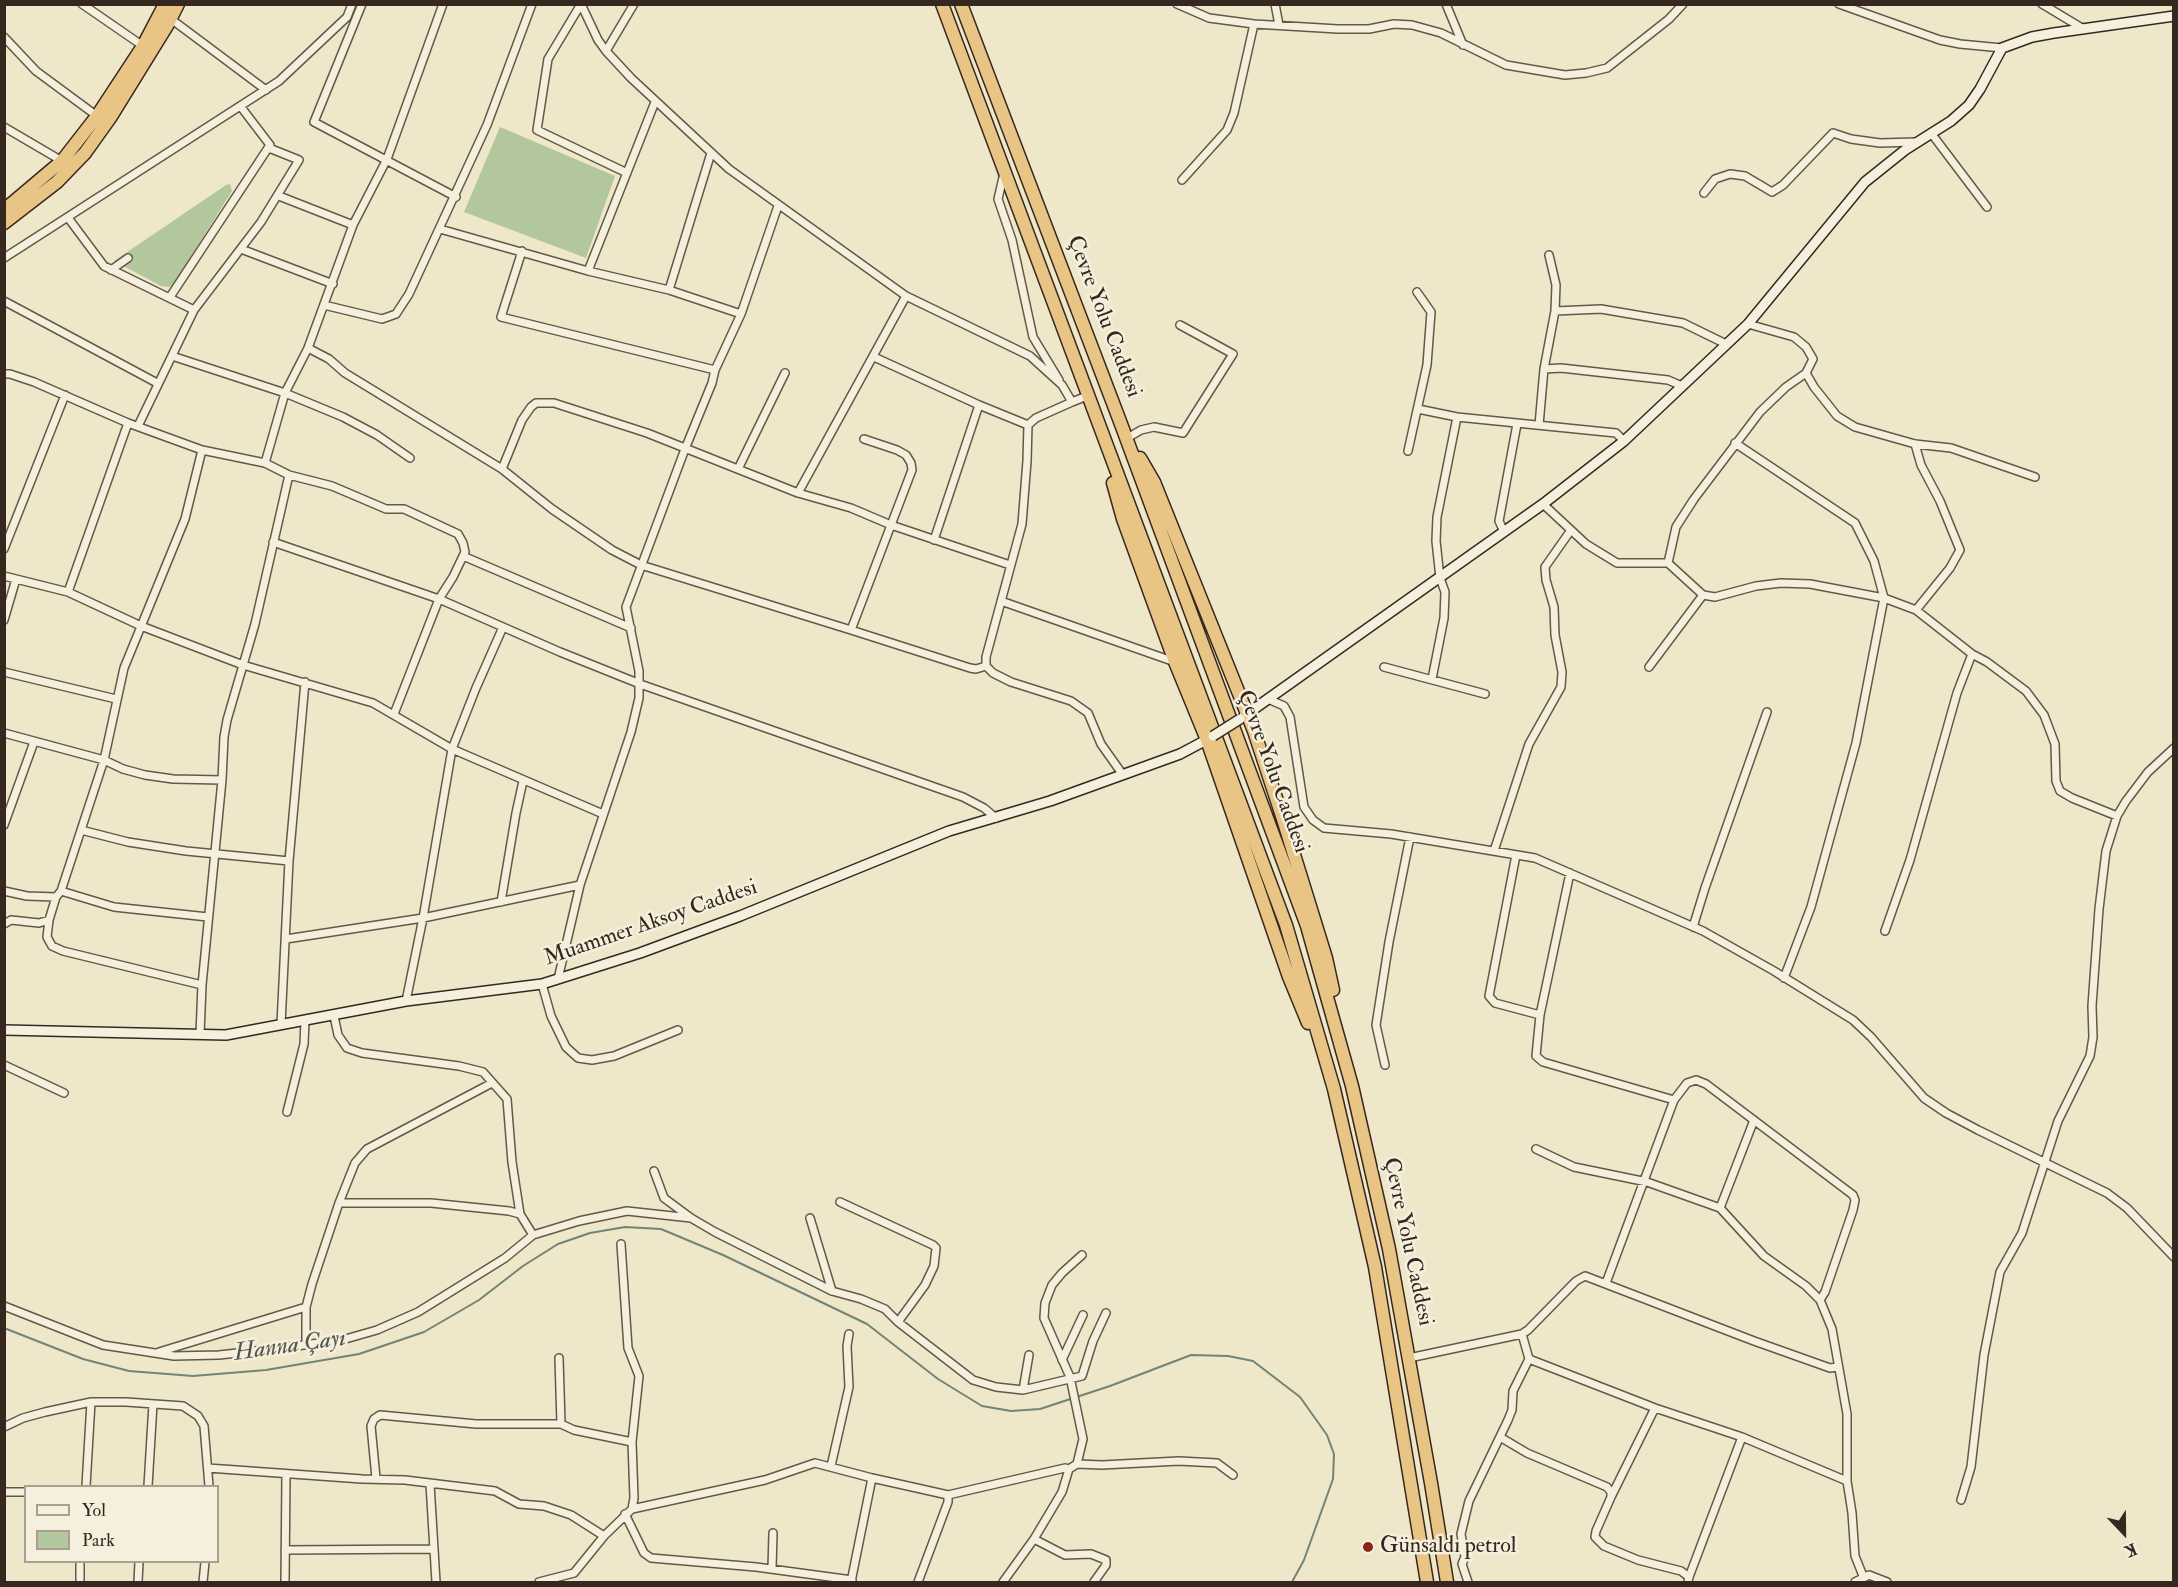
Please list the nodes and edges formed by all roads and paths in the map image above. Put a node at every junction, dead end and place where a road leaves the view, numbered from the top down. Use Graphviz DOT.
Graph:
graph roads {
  1 [pos="82,4"];
  2 [pos="165,4"];
  3 [pos="178,4"];
  4 [pos="352,4"];
  5 [pos="362,4"];
  6 [pos="443,4"];
  7 [pos="532,4"];
  8 [pos="581,4"];
  9 [pos="634,4"];
  10 [pos="942,4"];
  11 [pos="961,4"];
  12 [pos="1177,4"];
  13 [pos="1275,4"];
  14 [pos="1446,4"];
  15 [pos="1683,4"];
  16 [pos="1839,4"];
  17 [pos="2042,4"];
  18 [pos="2174,16"];
  19 [pos="171,19"];
  20 [pos="1254,24"];
  21 [pos="1280,25"];
  22 [pos="2082,28"];
  23 [pos="4,37"];
  24 [pos="1463,45"];
  25 [pos="143,46"];
  26 [pos="2002,48"];
  27 [pos="606,51"];
  28 [pos="266,90"];
  29 [pos="655,102"];
  30 [pos="242,107"];
  31 [pos="97,116"];
  32 [pos="4,127"];
  33 [pos="1931,134"];
  34 [pos="1916,142"];
  35 [pos="269,148"];
  36 [pos="711,153"];
  37 [pos="387,159"];
  38 [pos="62,161"];
  39 [pos="1004,169"];
  40 [pos="627,172"];
  41 [pos="1182,180"];
  42 [pos="1704,193"];
  43 [pos="4,195"];
  44 [pos="279,196"];
  45 [pos="456,197"];
  46 [pos="16,201"];
  47 [pos="778,206"];
  48 [pos="1987,207"];
  49 [pos="4,210"];
  50 [pos="69,219"];
  51 [pos="4,222"];
  52 [pos="353,225"];
  53 [pos="440,229"];
  54 [pos="242,249"];
  55 [pos="522,251"];
  56 [pos="1549,255"];
  57 [pos="4,258"];
  58 [pos="128,258"];
  59 [pos="111,270"];
  60 [pos="588,271"];
  61 [pos="333,284"];
  62 [pos="669,290"];
  63 [pos="1417,292"];
  64 [pos="906,296"];
  65 [pos="171,297"];
  66 [pos="4,301"];
  67 [pos="324,305"];
  68 [pos="194,310"];
  69 [pos="1555,311"];
  70 [pos="741,314"];
  71 [pos="1748,324"];
  72 [pos="1180,325"];
  73 [pos="1726,344"];
  74 [pos="308,348"];
  75 [pos="172,356"];
  76 [pos="874,357"];
  77 [pos="715,369"];
  78 [pos="1544,369"];
  79 [pos="786,373"];
  80 [pos="1806,373"];
  81 [pos="4,374"];
  82 [pos="158,383"];
  83 [pos="1062,385"];
  84 [pos="1682,386"];
  85 [pos="285,393"];
  86 [pos="65,395"];
  87 [pos="1087,396"];
  88 [pos="1072,402"];
  89 [pos="979,405"];
  90 [pos="1419,409"];
  91 [pos="1457,417"];
  92 [pos="128,423"];
  93 [pos="1121,424"];
  94 [pos="1517,424"];
  95 [pos="1028,425"];
  96 [pos="1539,425"];
  97 [pos="138,426"];
  98 [pos="1129,437"];
  99 [pos="864,439"];
  100 [pos="1624,441"];
  101 [pos="1734,443"];
  102 [pos="1916,444"];
  103 [pos="685,449"];
  104 [pos="202,450"];
  105 [pos="1408,451"];
  106 [pos="410,458"];
  107 [pos="265,463"];
  108 [pos="502,469"];
  109 [pos="738,469"];
  110 [pos="289,475"];
  111 [pos="2035,477"];
  112 [pos="798,493"];
  113 [pos="1543,504"];
  114 [pos="891,525"];
  115 [pos="1571,530"];
  116 [pos="1504,532"];
  117 [pos="934,540"];
  118 [pos="273,542"];
  119 [pos="4,549"];
  120 [pos="463,556"];
  121 [pos="1668,563"];
  122 [pos="641,565"];
  123 [pos="1010,565"];
  124 [pos="4,576"];
  125 [pos="1440,578"];
  126 [pos="16,579"];
  127 [pos="68,592"];
  128 [pos="1703,595"];
  129 [pos="1884,598"];
  130 [pos="439,599"];
  131 [pos="1002,602"];
  132 [pos="1916,610"];
  133 [pos="4,620"];
  134 [pos="141,626"];
  135 [pos="503,627"];
  136 [pos="631,628"];
  137 [pos="851,630"];
  138 [pos="1972,654"];
  139 [pos="1175,662"];
  140 [pos="243,665"];
  141 [pos="986,666"];
  142 [pos="1384,667"];
  143 [pos="1649,667"];
  144 [pos="4,672"];
  145 [pos="1432,679"];
  146 [pos="305,682"];
  147 [pos="640,684"];
  148 [pos="1485,694"];
  149 [pos="116,699"];
  150 [pos="1268,699"];
  151 [pos="1767,712"];
  152 [pos="394,714"];
  153 [pos="1243,717"];
  154 [pos="4,734"];
  155 [pos="1210,738"];
  156 [pos="34,742"];
  157 [pos="452,748"];
  158 [pos="2174,748"];
  159 [pos="104,760"];
  160 [pos="1123,775"];
  161 [pos="222,780"];
  162 [pos="524,781"];
  163 [pos="603,813"];
  164 [pos="2117,816"];
  165 [pos="996,818"];
  166 [pos="4,825"];
  167 [pos="81,830"];
  168 [pos="1410,837"];
  169 [pos="1494,851"];
  170 [pos="215,854"];
  171 [pos="1516,855"];
  172 [pos="289,861"];
  173 [pos="1570,873"];
  174 [pos="580,885"];
  175 [pos="4,891"];
  176 [pos="58,894"];
  177 [pos="501,902"];
  178 [pos="208,917"];
  179 [pos="423,918"];
  180 [pos="49,920"];
  181 [pos="4,924"];
  182 [pos="1693,927"];
  183 [pos="1884,931"];
  184 [pos="286,939"];
  185 [pos="1784,978"];
  186 [pos="558,979"];
  187 [pos="542,984"];
  188 [pos="202,985"];
  189 [pos="406,1001"];
  190 [pos="1540,1015"];
  191 [pos="334,1016"];
  192 [pos="305,1020"];
  193 [pos="281,1024"];
  194 [pos="678,1030"];
  195 [pos="5,1031"];
  196 [pos="201,1034"];
  197 [pos="4,1065"];
  198 [pos="1385,1065"];
  199 [pos="492,1083"];
  200 [pos="1352,1086"];
  201 [pos="1334,1089"];
  202 [pos="64,1094"];
  203 [pos="1674,1100"];
  204 [pos="287,1112"];
  205 [pos="1754,1120"];
  206 [pos="1536,1149"];
  207 [pos="2045,1163"];
  208 [pos="654,1171"];
  209 [pos="1643,1181"];
  210 [pos="840,1202"];
  211 [pos="339,1203"];
  212 [pos="1720,1208"];
  213 [pos="520,1214"];
  214 [pos="692,1218"];
  215 [pos="810,1218"];
  216 [pos="533,1235"];
  217 [pos="621,1244"];
  218 [pos="1083,1255"];
  219 [pos="2174,1257"];
  220 [pos="1606,1283"];
  221 [pos="832,1291"];
  222 [pos="1820,1300"];
  223 [pos="4,1306"];
  224 [pos="306,1307"];
  225 [pos="1106,1312"];
  226 [pos="1083,1315"];
  227 [pos="898,1322"];
  228 [pos="849,1334"];
  229 [pos="1522,1334"];
  230 [pos="306,1344"];
  231 [pos="159,1352"];
  232 [pos="1029,1355"];
  233 [pos="559,1358"];
  234 [pos="1408,1358"];
  235 [pos="1528,1359"];
  236 [pos="1062,1360"];
  237 [pos="1838,1367"];
  238 [pos="1070,1377"];
  239 [pos="1023,1390"];
  240 [pos="91,1402"];
  241 [pos="153,1404"];
  242 [pos="1655,1408"];
  243 [pos="561,1424"];
  244 [pos="4,1427"];
  245 [pos="1500,1437"];
  246 [pos="1742,1437"];
  247 [pos="632,1442"];
  248 [pos="1077,1464"];
  249 [pos="831,1466"];
  250 [pos="208,1468"];
  251 [pos="1069,1469"];
  252 [pos="286,1474"];
  253 [pos="1233,1475"];
  254 [pos="376,1478"];
  255 [pos="872,1478"];
  256 [pos="1847,1481"];
  257 [pos="429,1484"];
  258 [pos="86,1485"];
  259 [pos="148,1485"];
  260 [pos="209,1485"];
  261 [pos="4,1492"];
  262 [pos="24,1492"];
  263 [pos="948,1495"];
  264 [pos="1611,1497"];
  265 [pos="1961,1500"];
  266 [pos="628,1512"];
  267 [pos="773,1533"];
  268 [pos="604,1536"];
  269 [pos="1034,1539"];
  270 [pos="434,1549"];
  271 [pos="285,1550"];
  272 [pos="80,1563"];
  273 [pos="139,1563"];
  274 [pos="205,1563"];
  275 [pos="772,1569"];
  276 [pos="574,1573"];
  277 [pos="1863,1576"];
  278 [pos="800,1578"];
  279 [pos="1689,1580"];
  280 [pos="852,1581"];
  281 [pos="80,1582"];
  282 [pos="138,1582"];
  283 [pos="203,1582"];
  284 [pos="285,1582"];
  285 [pos="436,1582"];
  286 [pos="538,1582"];
  287 [pos="577,1582"];
  288 [pos="918,1582"];
  289 [pos="1003,1582"];
  290 [pos="1094,1582"];
  291 [pos="1427,1582"];
  292 [pos="1447,1582"];
  293 [pos="1468,1582"];
  294 [pos="1855,1582"];
  295 [pos="1887,1582"];
  1 -- 25 [label="street"];
  2 -- 25 [label="highway"];
  3 -- 19 [label="highway"];
  4 -- 28 [label="street"];
  5 -- 37 [label="street"];
  6 -- 37 [label="street"];
  7 -- 45 [label="street"];
  8 -- 27 [label="street"];
  8 -- 40 [label="street"];
  9 -- 27 [label="street"];
  10 -- 39 [label="highway, Çevre Yolu Caddesi"];
  11 -- 93 [label="highway, Çevre Yolu Caddesi"];
  12 -- 20 [label="street"];
  13 -- 21 [label="street"];
  14 -- 24 [label="street"];
  15 -- 24 [label="street"];
  16 -- 26 [label="street"];
  17 -- 22 [label="street"];
  18 -- 22 [label="street"];
  19 -- 28 [label="street"];
  19 -- 51 [label="highway"];
  20 -- 21 [label="street"];
  20 -- 41 [label="street"];
  21 -- 24 [label="street"];
  22 -- 26 [label="street"];
  23 -- 31 [label="street"];
  25 -- 31 [label="highway"];
  26 -- 33 [label="street, Muammer Aksoy Caddesi"];
  27 -- 29 [label="street"];
  28 -- 30 [label="street"];
  29 -- 36 [label="street"];
  29 -- 40 [label="street"];
  30 -- 35 [label="street"];
  30 -- 50 [label="street"];
  31 -- 38 [label="highway"];
  32 -- 38 [label="street"];
  33 -- 34 [label="street, Muammer Aksoy Caddesi"];
  33 -- 48 [label="street"];
  34 -- 42 [label="street"];
  34 -- 71 [label="street, Muammer Aksoy Caddesi"];
  35 -- 44 [label="street"];
  35 -- 65 [label="street"];
  36 -- 47 [label="street"];
  36 -- 62 [label="street"];
  37 -- 45 [label="street"];
  37 -- 52 [label="street"];
  38 -- 46 [label="highway"];
  39 -- 83 [label="street"];
  39 -- 87 [label="highway, Çevre Yolu Caddesi"];
  40 -- 60 [label="street"];
  43 -- 46 [label="street"];
  44 -- 52 [label="street"];
  44 -- 54 [label="street"];
  45 -- 53 [label="street"];
  46 -- 49 [label="highway"];
  47 -- 64 [label="street"];
  47 -- 70 [label="street"];
  50 -- 57 [label="street"];
  50 -- 59 [label="street"];
  52 -- 61 [label="street"];
  53 -- 55 [label="street"];
  53 -- 67 [label="street"];
  54 -- 61 [label="street"];
  54 -- 68 [label="street"];
  55 -- 60 [label="street"];
  55 -- 77 [label="street"];
  56 -- 69 [label="street"];
  58 -- 59 [label="street"];
  59 -- 65 [label="street"];
  60 -- 62 [label="street"];
  61 -- 67 [label="street"];
  62 -- 70 [label="street"];
  63 -- 90 [label="street"];
  64 -- 76 [label="street"];
  64 -- 83 [label="street"];
  65 -- 68 [label="street"];
  66 -- 82 [label="street"];
  67 -- 74 [label="street"];
  68 -- 75 [label="street"];
  69 -- 73 [label="street"];
  69 -- 78 [label="street"];
  70 -- 77 [label="street"];
  71 -- 73 [label="street, Muammer Aksoy Caddesi"];
  71 -- 80 [label="street"];
  72 -- 98 [label="street"];
  73 -- 84 [label="street, Muammer Aksoy Caddesi"];
  74 -- 85 [label="street"];
  74 -- 108 [label="street"];
  75 -- 82 [label="street"];
  75 -- 85 [label="street"];
  76 -- 89 [label="street"];
  76 -- 112 [label="street"];
  77 -- 103 [label="street"];
  78 -- 84 [label="street"];
  78 -- 96 [label="street"];
  79 -- 109 [label="street"];
  80 -- 101 [label="street"];
  80 -- 102 [label="street"];
  81 -- 86 [label="street"];
  82 -- 97 [label="street"];
  83 -- 88 [label="street"];
  84 -- 100 [label="street, Muammer Aksoy Caddesi"];
  85 -- 106 [label="street"];
  85 -- 107 [label="street"];
  86 -- 92 [label="street"];
  86 -- 119 [label="street"];
  87 -- 88 [label="street"];
  87 -- 139 [label="highway"];
  87 -- 201 [label="highway, Çevre Yolu Caddesi"];
  88 -- 95 [label="street"];
  89 -- 95 [label="street"];
  89 -- 117 [label="street"];
  90 -- 91 [label="street"];
  90 -- 105 [label="street"];
  91 -- 94 [label="street"];
  91 -- 125 [label="street"];
  92 -- 97 [label="street"];
  92 -- 127 [label="street"];
  93 -- 98 [label="highway"];
  93 -- 200 [label="highway, Çevre Yolu Caddesi"];
  94 -- 96 [label="street"];
  94 -- 116 [label="street"];
  95 -- 123 [label="street"];
  96 -- 100 [label="street"];
  97 -- 104 [label="street"];
  98 -- 153 [label="highway"];
  99 -- 114 [label="street"];
  100 -- 113 [label="street, Muammer Aksoy Caddesi"];
  101 -- 121 [label="street"];
  101 -- 129 [label="street"];
  102 -- 111 [label="street"];
  102 -- 132 [label="street"];
  103 -- 108 [label="street"];
  103 -- 109 [label="street"];
  103 -- 122 [label="street"];
  104 -- 107 [label="street"];
  104 -- 134 [label="street"];
  107 -- 110 [label="street"];
  108 -- 122 [label="street"];
  109 -- 112 [label="street"];
  110 -- 118 [label="street"];
  110 -- 120 [label="street"];
  112 -- 114 [label="street"];
  113 -- 115 [label="street"];
  113 -- 116 [label="street, Muammer Aksoy Caddesi"];
  114 -- 117 [label="street"];
  114 -- 137 [label="street"];
  115 -- 121 [label="street"];
  115 -- 169 [label="street"];
  116 -- 125 [label="street, Muammer Aksoy Caddesi"];
  117 -- 123 [label="street"];
  118 -- 130 [label="street"];
  118 -- 140 [label="street"];
  120 -- 130 [label="street"];
  120 -- 136 [label="street"];
  121 -- 128 [label="street"];
  122 -- 136 [label="street"];
  122 -- 137 [label="street"];
  123 -- 131 [label="street"];
  124 -- 126 [label="street"];
  125 -- 145 [label="street"];
  125 -- 150 [label="street, Muammer Aksoy Caddesi"];
  126 -- 127 [label="street"];
  126 -- 133 [label="street"];
  127 -- 134 [label="street"];
  128 -- 129 [label="street"];
  128 -- 143 [label="street"];
  129 -- 132 [label="street"];
  129 -- 185 [label="street"];
  130 -- 135 [label="street"];
  130 -- 152 [label="street"];
  131 -- 139 [label="street"];
  131 -- 141 [label="street"];
  132 -- 138 [label="street"];
  134 -- 140 [label="street"];
  134 -- 149 [label="street"];
  135 -- 147 [label="street"];
  135 -- 157 [label="street"];
  136 -- 147 [label="street"];
  137 -- 141 [label="street"];
  138 -- 164 [label="street"];
  138 -- 183 [label="street"];
  139 -- 155 [label="highway"];
  140 -- 146 [label="street"];
  140 -- 161 [label="street"];
  141 -- 160 [label="street"];
  142 -- 145 [label="street"];
  144 -- 149 [label="street"];
  145 -- 148 [label="street"];
  146 -- 152 [label="street"];
  146 -- 172 [label="street"];
  147 -- 163 [label="street"];
  147 -- 165 [label="street"];
  149 -- 159 [label="street"];
  150 -- 153 [label="street, Muammer Aksoy Caddesi"];
  150 -- 168 [label="street"];
  151 -- 182 [label="street"];
  152 -- 157 [label="street"];
  153 -- 155 [label="street, Muammer Aksoy Caddesi, bridge"];
  153 -- 200 [label="highway"];
  154 -- 156 [label="street"];
  155 -- 160 [label="street, Muammer Aksoy Caddesi"];
  155 -- 201 [label="highway"];
  156 -- 159 [label="street"];
  156 -- 166 [label="street"];
  157 -- 162 [label="street"];
  157 -- 179 [label="street"];
  158 -- 164 [label="street"];
  159 -- 161 [label="street"];
  159 -- 167 [label="street"];
  160 -- 165 [label="street, Muammer Aksoy Caddesi"];
  161 -- 170 [label="street"];
  162 -- 163 [label="street"];
  162 -- 177 [label="street"];
  163 -- 174 [label="street"];
  164 -- 207 [label="street"];
  165 -- 186 [label="street, Muammer Aksoy Caddesi"];
  167 -- 170 [label="street"];
  167 -- 176 [label="street"];
  168 -- 169 [label="street"];
  168 -- 198 [label="street"];
  169 -- 171 [label="street"];
  170 -- 172 [label="street"];
  170 -- 178 [label="street"];
  171 -- 173 [label="street"];
  171 -- 190 [label="street"];
  172 -- 184 [label="street"];
  173 -- 182 [label="street"];
  173 -- 190 [label="street"];
  174 -- 177 [label="street"];
  174 -- 186 [label="street"];
  175 -- 176 [label="street"];
  176 -- 178 [label="street"];
  176 -- 180 [label="street"];
  177 -- 179 [label="street"];
  178 -- 188 [label="street"];
  179 -- 184 [label="street"];
  179 -- 189 [label="street"];
  180 -- 181 [label="street"];
  180 -- 188 [label="street"];
  182 -- 185 [label="street"];
  184 -- 193 [label="street"];
  185 -- 207 [label="street"];
  186 -- 187 [label="street, Muammer Aksoy Caddesi"];
  187 -- 189 [label="street, Muammer Aksoy Caddesi"];
  187 -- 194 [label="street"];
  188 -- 196 [label="street"];
  189 -- 191 [label="street, Muammer Aksoy Caddesi"];
  190 -- 203 [label="street"];
  191 -- 192 [label="street, Muammer Aksoy Caddesi"];
  191 -- 199 [label="street"];
  192 -- 193 [label="street, Muammer Aksoy Caddesi"];
  192 -- 204 [label="street"];
  193 -- 196 [label="street, Muammer Aksoy Caddesi"];
  195 -- 196 [label="street, Muammer Aksoy Caddesi"];
  197 -- 202 [label="street"];
  199 -- 211 [label="street"];
  199 -- 213 [label="street"];
  200 -- 234 [label="highway, Çevre Yolu Caddesi"];
  201 -- 291 [label="highway, Çevre Yolu Caddesi"];
  203 -- 205 [label="street"];
  203 -- 209 [label="street"];
  205 -- 212 [label="street"];
  205 -- 222 [label="street"];
  206 -- 209 [label="street"];
  207 -- 219 [label="street"];
  207 -- 265 [label="street"];
  208 -- 214 [label="street"];
  209 -- 212 [label="street"];
  209 -- 220 [label="street"];
  210 -- 227 [label="street"];
  211 -- 213 [label="street"];
  211 -- 224 [label="street"];
  212 -- 222 [label="street"];
  213 -- 216 [label="street"];
  214 -- 216 [label="street"];
  214 -- 221 [label="street"];
  215 -- 221 [label="street"];
  216 -- 230 [label="street"];
  217 -- 247 [label="street"];
  218 -- 236 [label="street"];
  220 -- 229 [label="street"];
  220 -- 237 [label="street"];
  221 -- 227 [label="street"];
  222 -- 237 [label="street"];
  223 -- 231 [label="street"];
  224 -- 230 [label="street"];
  224 -- 231 [label="street"];
  225 -- 238 [label="street"];
  226 -- 236 [label="street"];
  227 -- 239 [label="street"];
  228 -- 249 [label="street"];
  229 -- 234 [label="street"];
  229 -- 235 [label="street"];
  230 -- 231 [label="street"];
  232 -- 239 [label="street"];
  233 -- 243 [label="street"];
  234 -- 292 [label="highway, Çevre Yolu Caddesi"];
  235 -- 242 [label="street"];
  235 -- 245 [label="street"];
  236 -- 238 [label="street"];
  237 -- 256 [label="street"];
  238 -- 239 [label="street"];
  238 -- 248 [label="street"];
  240 -- 241 [label="street"];
  240 -- 244 [label="street"];
  240 -- 258 [label="street"];
  241 -- 250 [label="street"];
  241 -- 259 [label="street"];
  242 -- 246 [label="street"];
  242 -- 264 [label="street"];
  243 -- 247 [label="street"];
  243 -- 254 [label="street"];
  245 -- 264 [label="street"];
  245 -- 293 [label="street"];
  246 -- 256 [label="street"];
  246 -- 279 [label="street"];
  247 -- 266 [label="street"];
  248 -- 251 [label="street"];
  248 -- 253 [label="street"];
  249 -- 255 [label="street"];
  249 -- 266 [label="street"];
  250 -- 252 [label="street"];
  250 -- 260 [label="street"];
  251 -- 263 [label="street"];
  251 -- 269 [label="street"];
  252 -- 254 [label="street"];
  252 -- 271 [label="street"];
  254 -- 257 [label="street"];
  255 -- 263 [label="street"];
  255 -- 280 [label="street"];
  256 -- 277 [label="street"];
  257 -- 268 [label="street"];
  257 -- 270 [label="street"];
  261 -- 262 [label="street"];
  263 -- 288 [label="street"];
  264 -- 279 [label="street"];
  266 -- 268 [label="street"];
  266 -- 275 [label="street"];
  267 -- 275 [label="street"];
  268 -- 276 [label="street"];
  269 -- 289 [label="street"];
  269 -- 290 [label="street"];
  270 -- 271 [label="street"];
  270 -- 285 [label="street"];
  271 -- 284 [label="street"];
  272 -- 281 [label="street"];
  273 -- 282 [label="street"];
  274 -- 283 [label="street"];
  275 -- 278 [label="street"];
  276 -- 286 [label="street"];
  276 -- 287 [label="street"];
  277 -- 294 [label="street"];
  277 -- 295 [label="street"];
  278 -- 280 [label="street"];
}
